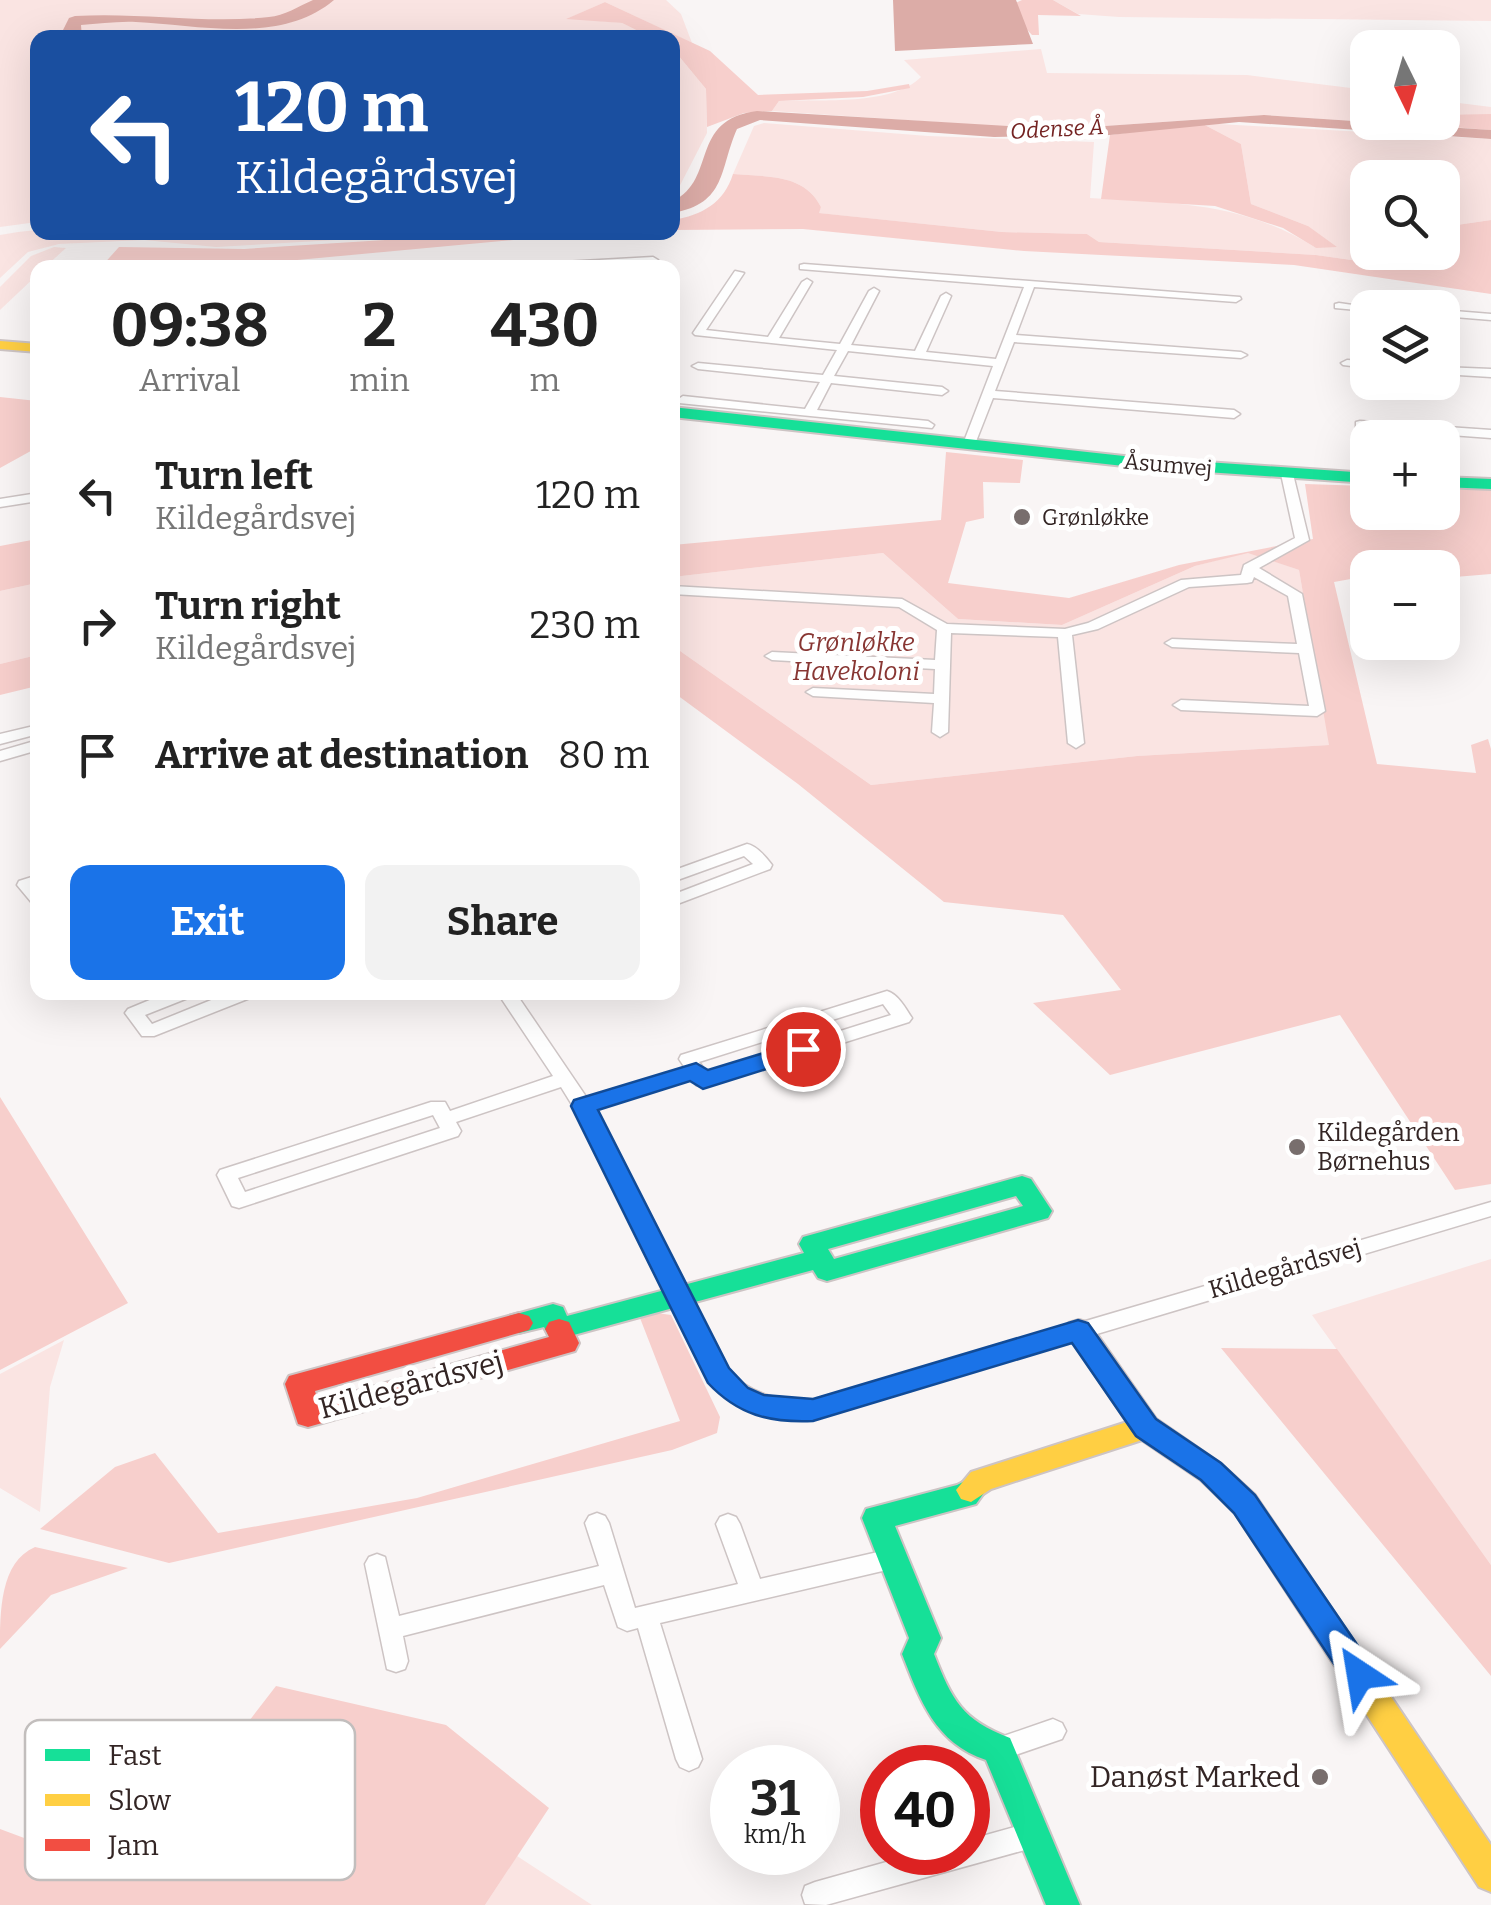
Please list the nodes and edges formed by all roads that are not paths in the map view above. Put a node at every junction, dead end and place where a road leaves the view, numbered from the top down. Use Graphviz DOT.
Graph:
graph roads {
  1 [pos="804,267"];
  2 [pos="740,273"];
  3 [pos="806,282"];
  4 [pos="1029,287"];
  5 [pos="874,291"];
  6 [pos="946,296"];
  7 [pos="1236,300"];
  8 [pos="1339,306"];
  9 [pos="1350,307"];
  10 [pos="1460,314"];
  11 [pos="1491,317"];
  12 [pos="1009,338"];
  13 [pos="772,340"];
  14 [pos="0,346"];
  15 [pos="30,348"];
  16 [pos="844,348"];
  17 [pos="919,355"];
  18 [pos="1241,356"];
  19 [pos="1000,363"];
  20 [pos="1347,363"];
  21 [pos="1350,363"];
  22 [pos="698,366"];
  23 [pos="1460,371"];
  24 [pos="1491,373"];
  25 [pos="826,380"];
  26 [pos="942,391"];
  27 [pos="988,394"];
  28 [pos="680,406"];
  29 [pos="680,406"];
  30 [pos="809,413"];
  31 [pos="1234,414"];
  32 [pos="928,425"];
  33 [pos="1460,432"];
  34 [pos="1491,434"];
  35 [pos="968,444"];
  36 [pos="1287,474"];
  37 [pos="1350,477"];
  38 [pos="30,498"];
  39 [pos="0,503"];
  40 [pos="1249,568"];
  41 [pos="680,590"];
  42 [pos="944,628"];
  43 [pos="1065,633"];
  44 [pos="1172,643"];
  45 [pos="1303,649"];
  46 [pos="772,656"];
  47 [pos="942,665"];
  48 [pos="813,692"];
  49 [pos="941,700"];
  50 [pos="1181,706"];
  51 [pos="30,731"];
  52 [pos="940,732"];
  53 [pos="0,740"];
  54 [pos="1076,743"];
  55 [pos="30,747"];
  56 [pos="0,756"];
  57 [pos="680,875"];
  58 [pos="680,897"];
  59 [pos="167,1000"];
  60 [pos="229,1000"];
  61 [pos="512,1000"];
  62 [pos="696,1071"];
  63 [pos="566,1079"];
  64 [pos="583,1106"];
  65 [pos="444,1119"];
  66 [pos="1491,1210"];
  67 [pos="820,1258"];
  68 [pos="680,1295"];
  69 [pos="559,1329"];
  70 [pos="1078,1330"];
  71 [pos="1146,1428"];
  72 [pos="597,1523"];
  73 [pos="728,1524"];
  74 [pos="891,1559"];
  75 [pos="377,1564"];
  76 [pos="613,1573"];
  77 [pos="753,1593"];
  78 [pos="647,1619"];
  79 [pos="390,1629"];
  80 [pos="396,1661"];
  81 [pos="1053,1731"];
  82 [pos="998,1748"];
  83 [pos="689,1759"];
  84 [pos="1032,1835"];
  85 [pos="1491,1875"];
  86 [pos="815,1895"];
  87 [pos="1062,1905"];
  1 -- 4 [label="street"];
  2 -- 13 [label="street"];
  3 -- 13 [label="street"];
  4 -- 7 [label="street"];
  4 -- 12 [label="street"];
  5 -- 16 [label="street"];
  6 -- 17 [label="street"];
  8 -- 9 [label="street"];
  10 -- 11 [label="street"];
  12 -- 18 [label="street"];
  12 -- 19 [label="street"];
  13 -- 16 [label="street"];
  14 -- 15 [label="street"];
  16 -- 17 [label="street"];
  16 -- 25 [label="street"];
  17 -- 19 [label="street"];
  19 -- 27 [label="street"];
  20 -- 21 [label="street"];
  22 -- 25 [label="street"];
  23 -- 24 [label="street"];
  25 -- 26 [label="street"];
  25 -- 30 [label="street"];
  27 -- 31 [label="street"];
  27 -- 35 [label="street"];
  28 -- 30 [label="street, Åsumvej"];
  29 -- 35 [label="street, Åsumvej"];
  30 -- 32 [label="street, Åsumvej"];
  33 -- 34 [label="street"];
  35 -- 36 [label="street, Åsumvej"];
  36 -- 37 [label="street, Åsumvej"];
  36 -- 40 [label="street"];
  38 -- 39 [label="street"];
  40 -- 43 [label="street"];
  40 -- 45 [label="street"];
  41 -- 42 [label="street"];
  42 -- 43 [label="street"];
  42 -- 47 [label="street"];
  43 -- 54 [label="street"];
  44 -- 45 [label="street"];
  45 -- 50 [label="street"];
  46 -- 47 [label="street"];
  47 -- 49 [label="street"];
  48 -- 49 [label="street"];
  49 -- 52 [label="street"];
  51 -- 53 [label="street"];
  55 -- 56 [label="street"];
  57 -- 58 [label="street"];
  59 -- 60 [label="street"];
  61 -- 63 [label="street, Kildegårdsvej"];
  62 -- 62 [label="street"];
  62 -- 64 [label="street"];
  63 -- 64 [label="street, Kildegårdsvej"];
  63 -- 65 [label="street"];
  64 -- 68 [label="street, Kildegårdsvej"];
  65 -- 65 [label="street"];
  66 -- 70 [label="street, Kildegårdsvej"];
  67 -- 67 [label="street, Kildegårdsvej"];
  67 -- 68 [label="street, Kildegårdsvej"];
  68 -- 69 [label="street, Kildegårdsvej"];
  68 -- 70 [label="street, Kildegårdsvej"];
  69 -- 69 [label="street, Kildegårdsvej"];
  70 -- 71 [label="street"];
  71 -- 74 [label="street"];
  71 -- 85 [label="street"];
  72 -- 76 [label="street"];
  73 -- 77 [label="street"];
  74 -- 77 [label="street"];
  74 -- 82 [label="street"];
  75 -- 79 [label="street"];
  76 -- 78 [label="street"];
  76 -- 79 [label="street"];
  77 -- 78 [label="street"];
  78 -- 83 [label="street"];
  79 -- 80 [label="street"];
  81 -- 82 [label="street"];
  82 -- 84 [label="street"];
  84 -- 86 [label="street"];
  84 -- 87 [label="street"];
}
